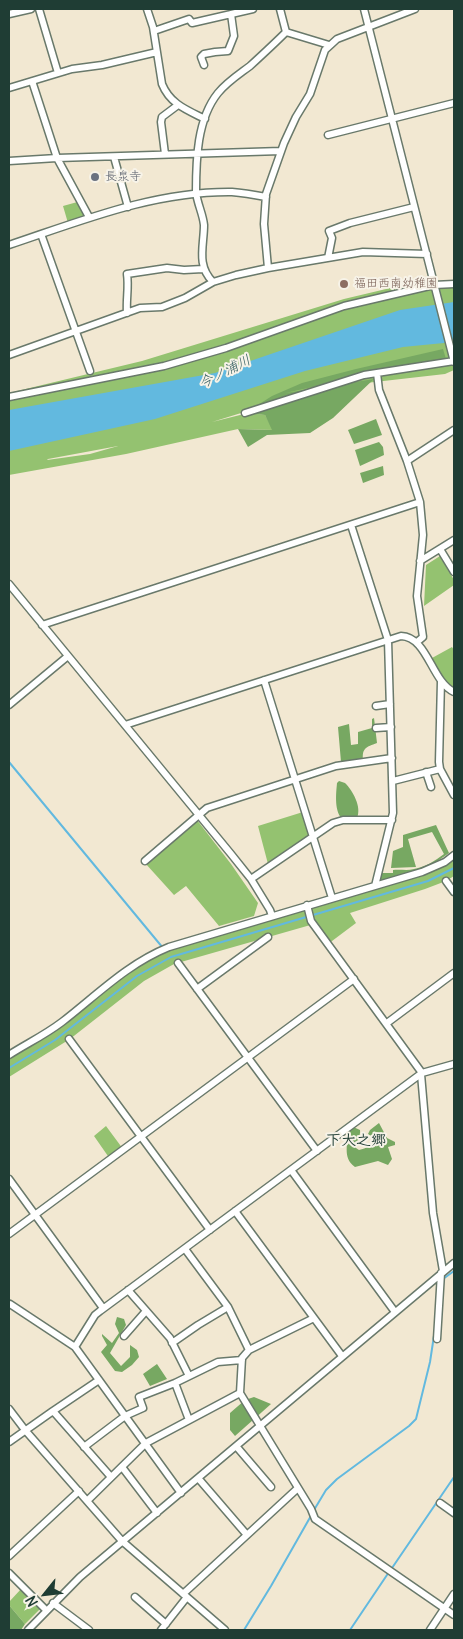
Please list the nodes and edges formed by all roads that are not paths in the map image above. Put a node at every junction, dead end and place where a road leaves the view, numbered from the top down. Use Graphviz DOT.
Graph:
graph roads {
  1 [pos="31,9"];
  2 [pos="39,9"];
  3 [pos="147,9"];
  4 [pos="252,9"];
  5 [pos="280,9"];
  6 [pos="364,9"];
  7 [pos="415,9"];
  8 [pos="9,14"];
  9 [pos="231,14"];
  10 [pos="368,26"];
  11 [pos="154,31"];
  12 [pos="286,32"];
  13 [pos="329,45"];
  14 [pos="157,52"];
  15 [pos="204,65"];
  16 [pos="58,73"];
  17 [pos="32,81"];
  18 [pos="9,88"];
  19 [pos="454,103"];
  20 [pos="178,105"];
  21 [pos="205,118"];
  22 [pos="392,119"];
  23 [pos="328,135"];
  24 [pos="281,151"];
  25 [pos="199,152"];
  26 [pos="165,154"];
  27 [pos="114,157"];
  28 [pos="57,158"];
  29 [pos="9,161"];
  30 [pos="196,194"];
  31 [pos="266,197"];
  32 [pos="128,207"];
  33 [pos="414,207"];
  34 [pos="89,217"];
  35 [pos="41,234"];
  36 [pos="9,245"];
  37 [pos="426,254"];
  38 [pos="328,258"];
  39 [pos="268,268"];
  40 [pos="203,269"];
  41 [pos="213,282"];
  42 [pos="454,284"];
  43 [pos="434,286"];
  44 [pos="127,313"];
  45 [pos="76,331"];
  46 [pos="9,355"];
  47 [pos="454,361"];
  48 [pos="90,370"];
  49 [pos="377,373"];
  50 [pos="9,396"];
  51 [pos="246,412"];
  52 [pos="454,430"];
  53 [pos="406,461"];
  54 [pos="420,502"];
  55 [pos="351,525"];
  56 [pos="454,540"];
  57 [pos="440,549"];
  58 [pos="420,561"];
  59 [pos="454,572"];
  60 [pos="9,584"];
  61 [pos="42,624"];
  62 [pos="388,640"];
  63 [pos="417,642"];
  64 [pos="68,656"];
  65 [pos="264,680"];
  66 [pos="441,681"];
  67 [pos="454,692"];
  68 [pos="390,704"];
  69 [pos="9,705"];
  70 [pos="376,706"];
  71 [pos="125,725"];
  72 [pos="391,727"];
  73 [pos="376,728"];
  74 [pos="392,758"];
  75 [pos="425,764"];
  76 [pos="440,769"];
  77 [pos="427,772"];
  78 [pos="295,779"];
  79 [pos="392,781"];
  80 [pos="431,788"];
  81 [pos="454,795"];
  82 [pos="199,814"];
  83 [pos="392,820"];
  84 [pos="313,837"];
  85 [pos="454,855"];
  86 [pos="145,860"];
  87 [pos="251,879"];
  88 [pos="446,881"];
  89 [pos="375,886"];
  90 [pos="454,892"];
  91 [pos="332,898"];
  92 [pos="307,907"];
  93 [pos="272,916"];
  94 [pos="268,937"];
  95 [pos="178,963"];
  96 [pos="454,973"];
  97 [pos="354,979"];
  98 [pos="197,989"];
  99 [pos="386,1023"];
  100 [pos="70,1039"];
  101 [pos="9,1055"];
  102 [pos="248,1057"];
  103 [pos="454,1064"];
  104 [pos="421,1074"];
  105 [pos="141,1136"];
  106 [pos="317,1151"];
  107 [pos="291,1170"];
  108 [pos="9,1179"];
  109 [pos="235,1211"];
  110 [pos="35,1214"];
  111 [pos="210,1230"];
  112 [pos="9,1234"];
  113 [pos="185,1249"];
  114 [pos="454,1263"];
  115 [pos="444,1271"];
  116 [pos="454,1274"];
  117 [pos="128,1290"];
  118 [pos="9,1305"];
  119 [pos="228,1307"];
  120 [pos="104,1308"];
  121 [pos="146,1311"];
  122 [pos="395,1312"];
  123 [pos="314,1318"];
  124 [pos="124,1336"];
  125 [pos="437,1339"];
  126 [pos="172,1343"];
  127 [pos="75,1347"];
  128 [pos="249,1350"];
  129 [pos="342,1356"];
  130 [pos="242,1360"];
  131 [pos="189,1376"];
  132 [pos="99,1380"];
  133 [pos="175,1383"];
  134 [pos="240,1393"];
  135 [pos="9,1408"];
  136 [pos="53,1411"];
  137 [pos="126,1416"];
  138 [pos="189,1420"];
  139 [pos="260,1425"];
  140 [pos="25,1430"];
  141 [pos="9,1442"];
  142 [pos="146,1443"];
  143 [pos="236,1446"];
  144 [pos="84,1447"];
  145 [pos="122,1467"];
  146 [pos="111,1477"];
  147 [pos="198,1478"];
  148 [pos="271,1487"];
  149 [pos="298,1488"];
  150 [pos="79,1491"];
  151 [pos="181,1493"];
  152 [pos="88,1501"];
  153 [pos="440,1503"];
  154 [pos="157,1513"];
  155 [pos="454,1513"];
  156 [pos="246,1535"];
  157 [pos="122,1541"];
  158 [pos="9,1556"];
  159 [pos="9,1573"];
  160 [pos="454,1594"];
  161 [pos="185,1596"];
  162 [pos="135,1597"];
  163 [pos="53,1603"];
  164 [pos="444,1609"];
  165 [pos="46,1610"];
  166 [pos="454,1616"];
  167 [pos="166,1624"];
  168 [pos="28,1630"];
  169 [pos="89,1630"];
  170 [pos="161,1630"];
  171 [pos="225,1630"];
  172 [pos="430,1630"];
  1 -- 8 [label="street"];
  2 -- 16 [label="street"];
  3 -- 11 [label="street"];
  4 -- 9 [label="street"];
  5 -- 12 [label="street"];
  6 -- 10 [label="street"];
  7 -- 10 [label="street"];
  9 -- 11 [label="street"];
  9 -- 15 [label="street"];
  10 -- 13 [label="street"];
  10 -- 22 [label="street"];
  11 -- 14 [label="street"];
  12 -- 13 [label="street"];
  12 -- 21 [label="street"];
  13 -- 24 [label="street"];
  14 -- 16 [label="street"];
  14 -- 20 [label="street"];
  16 -- 17 [label="street"];
  17 -- 18 [label="street"];
  17 -- 28 [label="street"];
  19 -- 22 [label="street"];
  20 -- 21 [label="street"];
  20 -- 26 [label="street"];
  21 -- 25 [label="street"];
  22 -- 23 [label="street"];
  22 -- 33 [label="street"];
  24 -- 25 [label="street"];
  24 -- 31 [label="street"];
  25 -- 26 [label="street"];
  25 -- 30 [label="street"];
  26 -- 27 [label="street"];
  27 -- 28 [label="street"];
  27 -- 32 [label="street"];
  28 -- 29 [label="street"];
  28 -- 34 [label="street"];
  30 -- 31 [label="street"];
  30 -- 32 [label="street"];
  30 -- 40 [label="street"];
  31 -- 39 [label="street"];
  32 -- 34 [label="street"];
  33 -- 37 [label="street"];
  33 -- 38 [label="street"];
  34 -- 35 [label="street"];
  35 -- 36 [label="street"];
  35 -- 45 [label="street"];
  37 -- 38 [label="street"];
  37 -- 43 [label="street"];
  38 -- 39 [label="street"];
  39 -- 41 [label="street"];
  40 -- 41 [label="street"];
  40 -- 44 [label="street"];
  41 -- 44 [label="street"];
  42 -- 43 [label="street"];
  43 -- 47 [label="street"];
  43 -- 50 [label="street"];
  44 -- 45 [label="street"];
  45 -- 46 [label="street"];
  45 -- 48 [label="street"];
  47 -- 49 [label="street"];
  49 -- 51 [label="street"];
  49 -- 53 [label="street"];
  52 -- 53 [label="street"];
  53 -- 54 [label="street"];
  54 -- 55 [label="street"];
  54 -- 58 [label="street"];
  55 -- 61 [label="street"];
  55 -- 62 [label="street"];
  56 -- 57 [label="street"];
  57 -- 58 [label="street"];
  57 -- 59 [label="street"];
  58 -- 63 [label="street"];
  60 -- 61 [label="street"];
  61 -- 64 [label="street"];
  62 -- 63 [label="street"];
  62 -- 65 [label="street"];
  62 -- 68 [label="street"];
  63 -- 66 [label="street"];
  64 -- 69 [label="street"];
  64 -- 71 [label="street"];
  65 -- 71 [label="street"];
  65 -- 78 [label="street"];
  66 -- 67 [label="street"];
  66 -- 76 [label="street"];
  68 -- 70 [label="street"];
  68 -- 72 [label="street"];
  71 -- 82 [label="street"];
  72 -- 73 [label="street"];
  72 -- 74 [label="street"];
  74 -- 78 [label="street"];
  74 -- 79 [label="street"];
  75 -- 77 [label="street"];
  76 -- 77 [label="street"];
  76 -- 81 [label="street"];
  77 -- 79 [label="street"];
  77 -- 80 [label="street"];
  78 -- 82 [label="street"];
  78 -- 84 [label="street"];
  79 -- 83 [label="street"];
  82 -- 86 [label="street"];
  82 -- 87 [label="street"];
  83 -- 84 [label="street"];
  83 -- 89 [label="street"];
  84 -- 87 [label="street"];
  84 -- 91 [label="street"];
  85 -- 89 [label="street"];
  87 -- 93 [label="street"];
  88 -- 90 [label="street"];
  89 -- 91 [label="street"];
  91 -- 92 [label="street"];
  92 -- 93 [label="street"];
  92 -- 97 [label="street"];
  93 -- 101 [label="street"];
  94 -- 98 [label="street"];
  95 -- 98 [label="street"];
  96 -- 99 [label="street"];
  97 -- 99 [label="street"];
  97 -- 102 [label="street"];
  98 -- 102 [label="street"];
  99 -- 104 [label="street"];
  100 -- 105 [label="street"];
  102 -- 105 [label="street"];
  102 -- 106 [label="street"];
  103 -- 104 [label="street"];
  104 -- 106 [label="street"];
  104 -- 115 [label="street"];
  105 -- 110 [label="street"];
  105 -- 111 [label="street"];
  106 -- 107 [label="street"];
  107 -- 109 [label="street"];
  107 -- 122 [label="street"];
  108 -- 110 [label="street"];
  109 -- 111 [label="street"];
  109 -- 123 [label="street"];
  110 -- 112 [label="street"];
  110 -- 120 [label="street"];
  111 -- 113 [label="street"];
  113 -- 117 [label="street"];
  113 -- 119 [label="street"];
  114 -- 115 [label="street"];
  115 -- 116 [label="street"];
  115 -- 122 [label="street"];
  115 -- 125 [label="street"];
  117 -- 120 [label="street"];
  117 -- 121 [label="street"];
  118 -- 127 [label="street"];
  119 -- 126 [label="street"];
  119 -- 128 [label="street"];
  120 -- 127 [label="street"];
  121 -- 124 [label="street"];
  121 -- 126 [label="street"];
  122 -- 129 [label="street"];
  123 -- 128 [label="street"];
  123 -- 129 [label="street"];
  126 -- 131 [label="street"];
  127 -- 132 [label="street"];
  128 -- 130 [label="street"];
  129 -- 139 [label="street"];
  130 -- 131 [label="street"];
  130 -- 134 [label="street"];
  131 -- 133 [label="street"];
  132 -- 136 [label="street"];
  132 -- 137 [label="street"];
  133 -- 137 [label="street"];
  133 -- 138 [label="street"];
  134 -- 138 [label="street"];
  134 -- 139 [label="street"];
  135 -- 140 [label="street"];
  136 -- 140 [label="street"];
  136 -- 144 [label="street"];
  137 -- 142 [label="street"];
  137 -- 144 [label="street"];
  138 -- 142 [label="street"];
  139 -- 143 [label="street"];
  139 -- 149 [label="street"];
  140 -- 141 [label="street"];
  140 -- 150 [label="street"];
  142 -- 145 [label="street"];
  142 -- 151 [label="street"];
  143 -- 147 [label="street"];
  143 -- 148 [label="street"];
  144 -- 146 [label="street"];
  145 -- 146 [label="street"];
  145 -- 154 [label="street"];
  146 -- 152 [label="street"];
  147 -- 151 [label="street"];
  147 -- 156 [label="street"];
  149 -- 156 [label="street"];
  149 -- 164 [label="street"];
  150 -- 152 [label="street"];
  150 -- 158 [label="street"];
  151 -- 154 [label="street"];
  152 -- 157 [label="street"];
  153 -- 155 [label="street"];
  154 -- 157 [label="street"];
  156 -- 161 [label="street"];
  157 -- 161 [label="street"];
  157 -- 163 [label="street"];
  159 -- 165 [label="street"];
  160 -- 164 [label="street"];
  161 -- 167 [label="street"];
  161 -- 171 [label="street"];
  162 -- 167 [label="street"];
  163 -- 165 [label="street"];
  163 -- 169 [label="street"];
  164 -- 166 [label="street"];
  164 -- 172 [label="street"];
  165 -- 168 [label="street"];
  167 -- 170 [label="street"];
}
